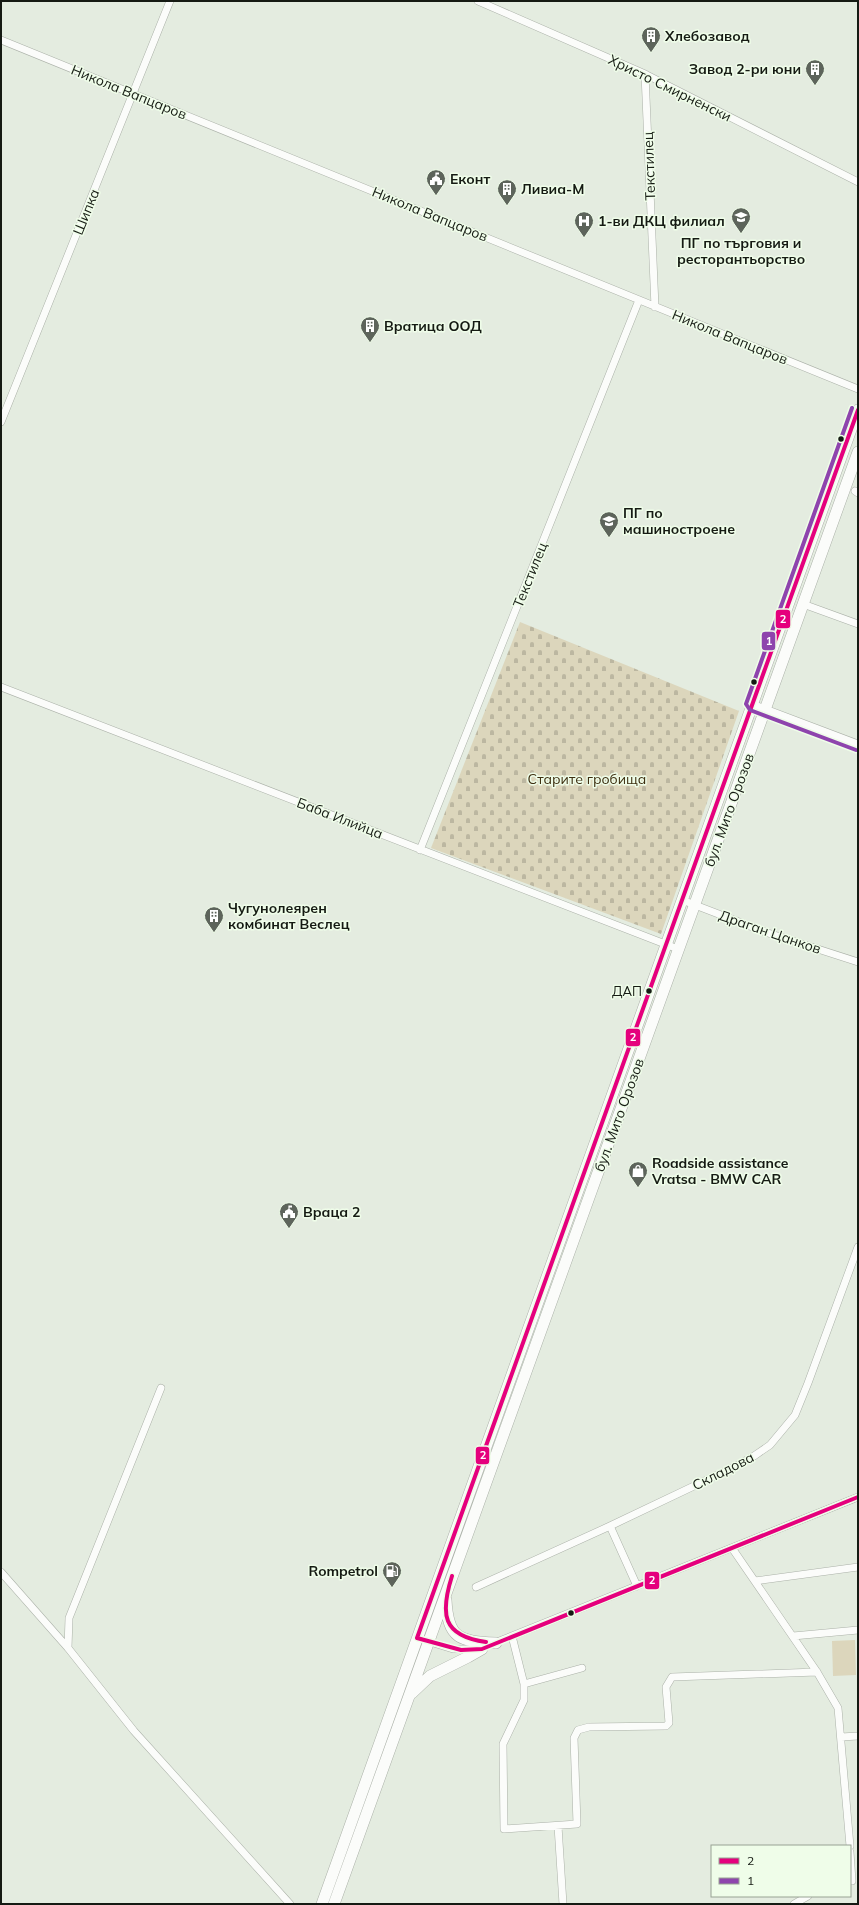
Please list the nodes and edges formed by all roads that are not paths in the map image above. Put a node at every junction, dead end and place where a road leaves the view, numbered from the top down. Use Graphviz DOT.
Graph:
graph roads {
  1 [pos="170,1"];
  2 [pos="478,1"];
  3 [pos="1,40"];
  4 [pos="645,74"];
  5 [pos="133,94"];
  6 [pos="858,182"];
  7 [pos="639,300"];
  8 [pos="655,306"];
  9 [pos="858,389"];
  10 [pos="858,410"];
  11 [pos="1,422"];
  12 [pos="858,452"];
  13 [pos="803,604"];
  14 [pos="858,624"];
  15 [pos="1,687"];
  16 [pos="752,704"];
  17 [pos="765,709"];
  18 [pos="858,744"];
  19 [pos="420,850"];
  20 [pos="682,900"];
  21 [pos="694,905"];
  22 [pos="666,945"];
  23 [pos="678,949"];
  24 [pos="858,962"];
  25 [pos="858,1246"];
  26 [pos="160,1388"];
  27 [pos="858,1497"];
  28 [pos="610,1526"];
  29 [pos="732,1548"];
  30 [pos="858,1567"];
  31 [pos="1,1572"];
  32 [pos="755,1581"];
  33 [pos="637,1586"];
  34 [pos="476,1587"];
  35 [pos="445,1594"];
  36 [pos="858,1630"];
  37 [pos="512,1636"];
  38 [pos="793,1636"];
  39 [pos="417,1638"];
  40 [pos="428,1642"];
  41 [pos="496,1643"];
  42 [pos="68,1648"];
  43 [pos="482,1649"];
  44 [pos="582,1668"];
  45 [pos="817,1672"];
  46 [pos="524,1684"];
  47 [pos="409,1696"];
  48 [pos="858,1736"];
  49 [pos="841,1737"];
  50 [pos="558,1826"];
  51 [pos="850,1845"];
  52 [pos="851,1861"];
  53 [pos="853,1880"];
  54 [pos="806,1897"];
  55 [pos="290,1904"];
  56 [pos="322,1904"];
  57 [pos="334,1904"];
  58 [pos="563,1904"];
  59 [pos="794,1904"];
  1 -- 5 [label="street, Шипка"];
  2 -- 4 [label="street, Христо Смирненски"];
  3 -- 5 [label="street, Никола Вапцаров"];
  4 -- 6 [label="street, Христо Смирненски"];
  4 -- 8 [label="street, Текстилец"];
  5 -- 7 [label="street, Никола Вапцаров"];
  5 -- 11 [label="street, Шипка"];
  7 -- 8 [label="street, Никола Вапцаров"];
  7 -- 19 [label="street, Текстилец"];
  8 -- 9 [label="street, Никола Вапцаров"];
  10 -- 16 [label="main road, бул. Мито Орозов"];
  12 -- 13 [label="main road, бул. Мито Орозов"];
  13 -- 14 [label="street"];
  13 -- 17 [label="main road, бул. Мито Орозов"];
  15 -- 19 [label="street, Баба Илийца"];
  16 -- 17 [label="street"];
  16 -- 20 [label="main road, бул. Мито Орозов"];
  17 -- 18 [label="street"];
  17 -- 21 [label="main road, бул. Мито Орозов"];
  19 -- 22 [label="street, Баба Илийца"];
  20 -- 21 [label="street, Драган Цанков"];
  20 -- 22 [label="main road, бул. Мито Орозов"];
  21 -- 23 [label="main road, бул. Мито Орозов"];
  21 -- 24 [label="street, Драган Цанков"];
  22 -- 23 [label="street, Баба Илийца"];
  22 -- 39 [label="main road, бул. Мито Орозов"];
  23 -- 35 [label="main road, бул. Мито Орозов"];
  25 -- 28 [label="street, Складова"];
  26 -- 42 [label="street"];
  27 -- 29 [label="street"];
  28 -- 33 [label="street"];
  28 -- 34 [label="street, Складова"];
  29 -- 32 [label="street"];
  29 -- 33 [label="street"];
  30 -- 32 [label="street"];
  31 -- 42 [label="street"];
  32 -- 38 [label="street"];
  33 -- 37 [label="street"];
  35 -- 40 [label="main road, бул. Мито Орозов"];
  35 -- 41 [label="main road"];
  36 -- 38 [label="street"];
  37 -- 41 [label="street"];
  37 -- 46 [label="street"];
  38 -- 45 [label="street"];
  39 -- 40 [label="street"];
  39 -- 56 [label="main road, бул. Мито Орозов"];
  40 -- 43 [label="street"];
  40 -- 47 [label="main road, бул. Мито Орозов"];
  41 -- 43 [label="street"];
  42 -- 55 [label="street"];
  43 -- 47 [label="main road"];
  44 -- 46 [label="street"];
  45 -- 49 [label="street"];
  45 -- 50 [label="street"];
  46 -- 50 [label="street"];
  47 -- 57 [label="main road, бул. Мито Орозов"];
  48 -- 49 [label="street"];
  49 -- 51 [label="street"];
  50 -- 58 [label="street"];
  52 -- 53 [label="street"];
  54 -- 59 [label="street"];
}
